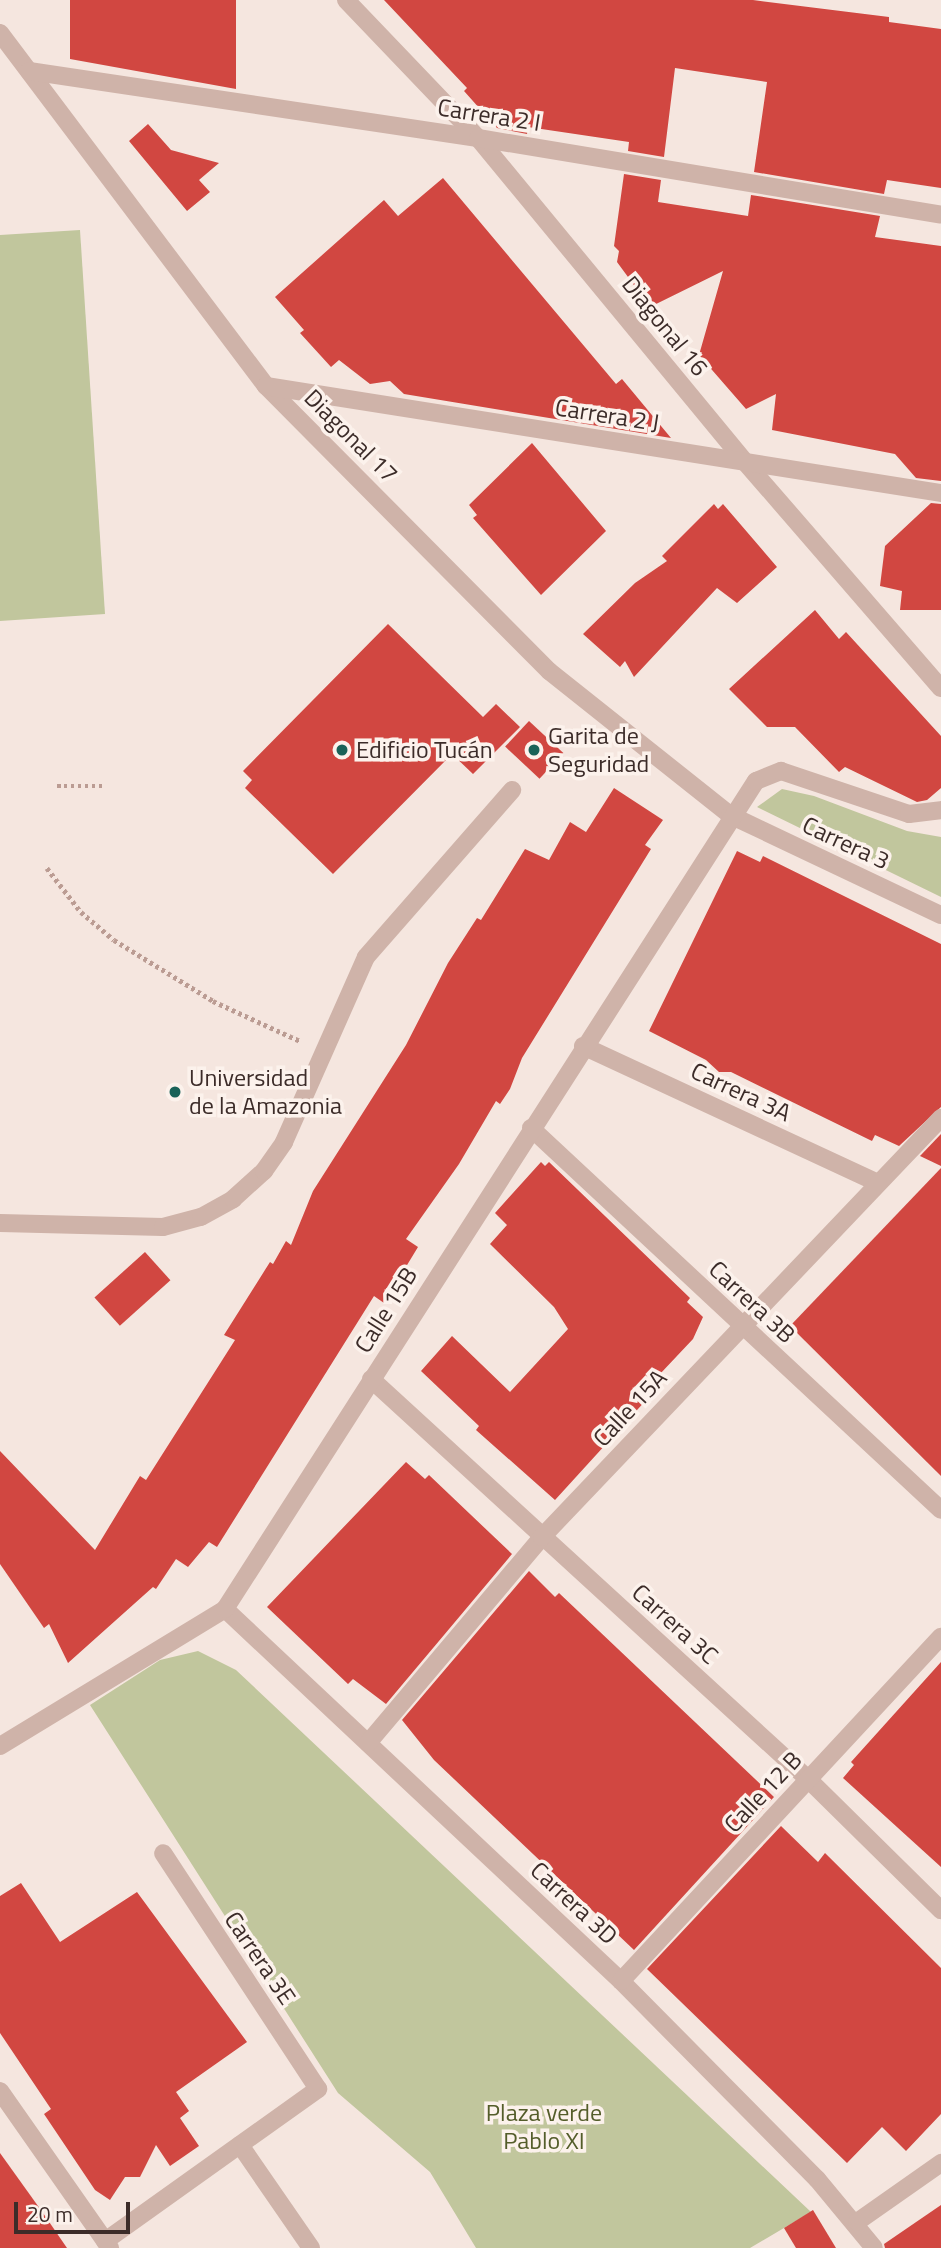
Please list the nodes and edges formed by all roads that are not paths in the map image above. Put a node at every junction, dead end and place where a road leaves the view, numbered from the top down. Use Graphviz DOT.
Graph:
graph roads {
  1 [pos="346,0"];
  2 [pos="0,33"];
  3 [pos="29,71"];
  4 [pos="478,138"];
  5 [pos="941,215"];
  6 [pos="266,386"];
  7 [pos="745,462"];
  8 [pos="941,493"];
  9 [pos="941,688"];
  10 [pos="512,790"];
  11 [pos="941,810"];
  12 [pos="730,815"];
  13 [pos="941,915"];
  14 [pos="583,1046"];
  15 [pos="941,1118"];
  16 [pos="531,1128"];
  17 [pos="878,1183"];
  18 [pos="0,1223"];
  19 [pos="740,1326"];
  20 [pos="371,1380"];
  21 [pos="941,1510"];
  22 [pos="542,1537"];
  23 [pos="225,1609"];
  24 [pos="941,1637"];
  25 [pos="368,1743"];
  26 [pos="0,1746"];
  27 [pos="808,1779"];
  28 [pos="163,1853"];
  29 [pos="941,1910"];
  30 [pos="621,1981"];
  31 [pos="0,2091"];
  32 [pos="240,2145"];
  33 [pos="941,2163"];
  34 [pos="857,2222"];
  35 [pos="108,2244"];
  36 [pos="311,2248"];
  37 [pos="874,2248"];
  1 -- 4 [label="street, Diagonal 16"];
  2 -- 3 [label="street, Diagonal 17"];
  3 -- 4 [label="street, Carrera 2 I"];
  3 -- 6 [label="street, Diagonal 17"];
  4 -- 5 [label="street, Carrera 2 I"];
  4 -- 7 [label="street, Diagonal 16"];
  6 -- 7 [label="street, Carrera 2 J"];
  6 -- 12 [label="street, Diagonal 17"];
  7 -- 8 [label="street, Carrera 2 J"];
  7 -- 9 [label="street, Diagonal 16"];
  10 -- 18 [label="street"];
  11 -- 12 [label="street"];
  12 -- 13 [label="street, Carrera 3"];
  12 -- 14 [label="street, Calle 15B"];
  14 -- 16 [label="street, Calle 15B"];
  14 -- 17 [label="street, Carrera 3A"];
  15 -- 17 [label="street, Calle 15A"];
  16 -- 19 [label="street, Carrera 3B"];
  16 -- 20 [label="street, Calle 15B"];
  17 -- 19 [label="street, Calle 15A"];
  19 -- 21 [label="street, Carrera 3B"];
  19 -- 22 [label="street, Calle 15A"];
  20 -- 22 [label="street, Carrera 3C"];
  20 -- 23 [label="street, Calle 15B"];
  22 -- 25 [label="street, Calle 15A"];
  22 -- 27 [label="street, Carrera 3C"];
  23 -- 25 [label="street, Carrera 3D"];
  23 -- 26 [label="street, Calle 15B"];
  24 -- 27 [label="street, Calle 12 B"];
  25 -- 30 [label="street, Carrera 3D"];
  27 -- 29 [label="street, Carrera 3C"];
  27 -- 30 [label="street, Calle 12 B"];
  28 -- 32 [label="street, Carrera 3E"];
  30 -- 34 [label="street, Carrera 3D"];
  31 -- 35 [label="street"];
  32 -- 35 [label="street"];
  32 -- 36 [label="street"];
  33 -- 34 [label="street"];
  34 -- 37 [label="street, Carrera 3D"];
}
